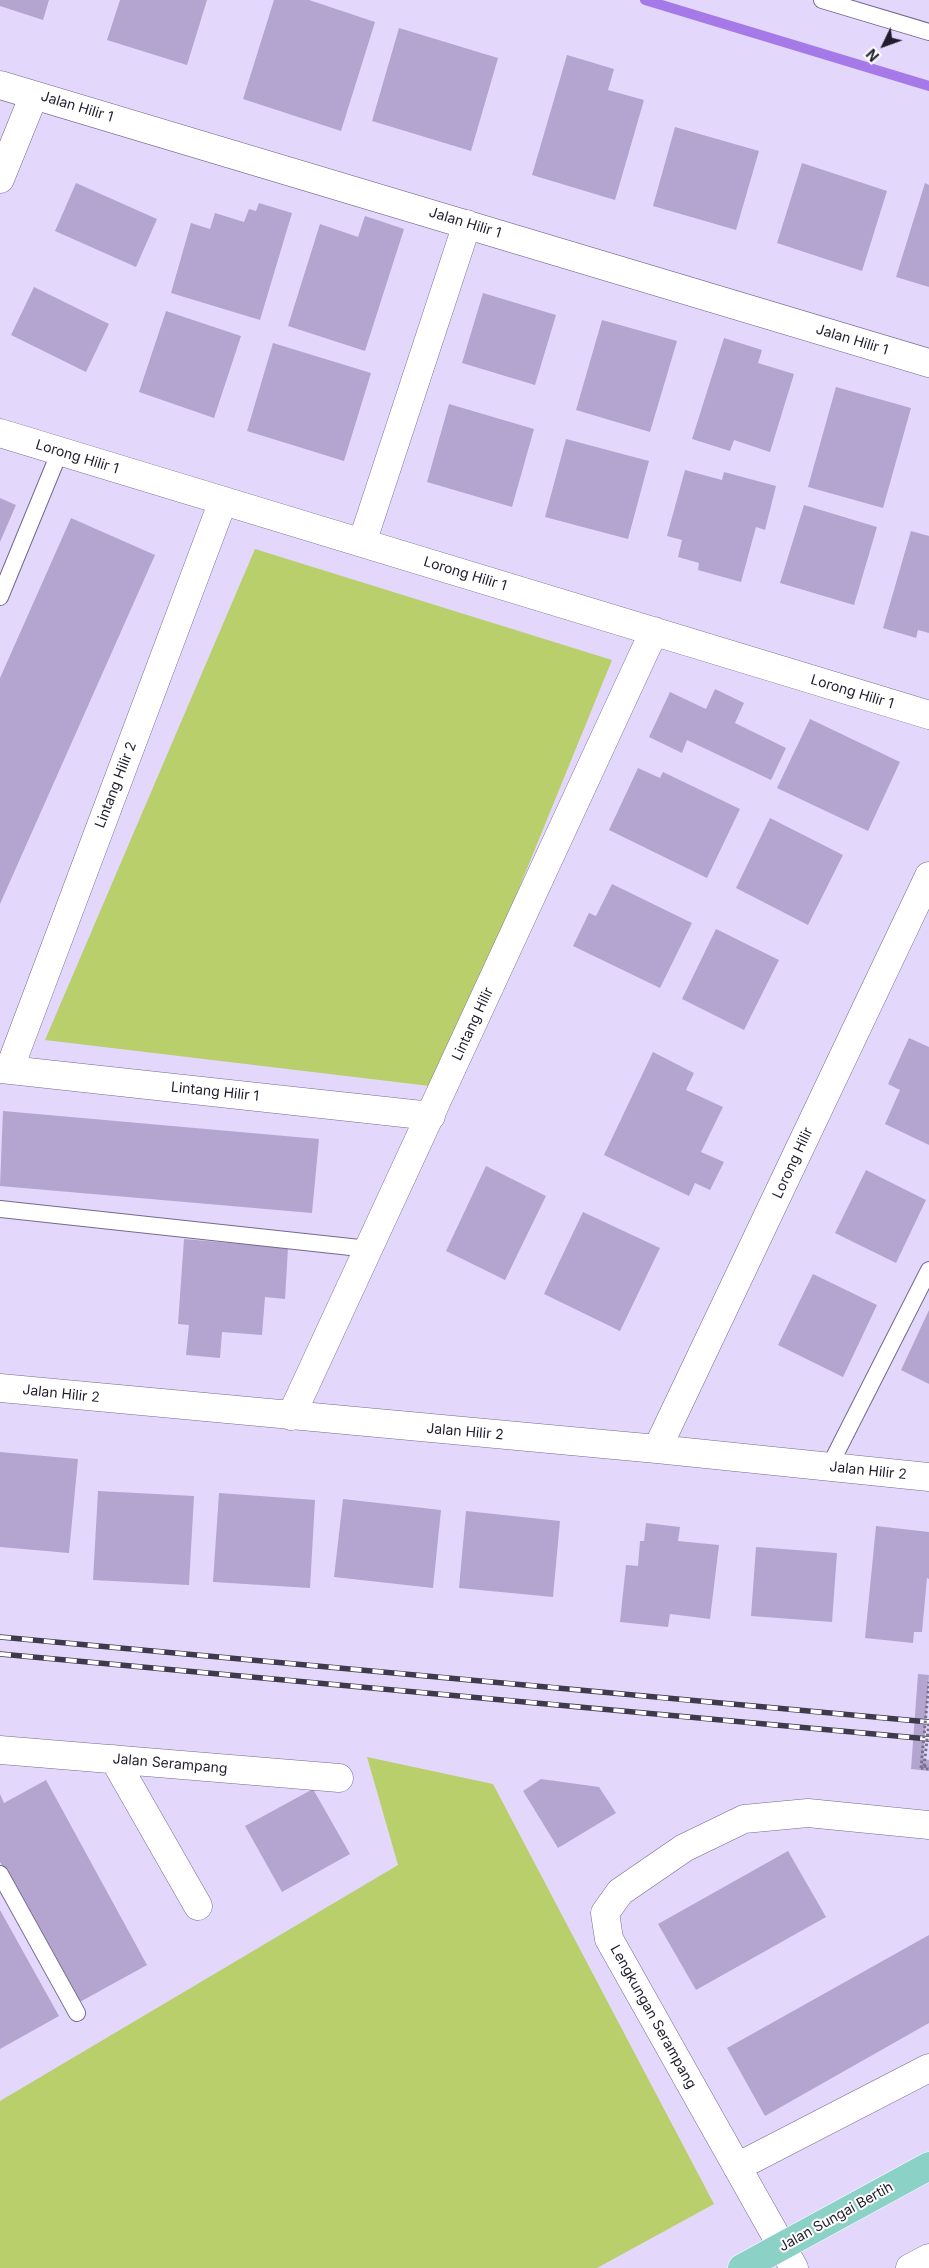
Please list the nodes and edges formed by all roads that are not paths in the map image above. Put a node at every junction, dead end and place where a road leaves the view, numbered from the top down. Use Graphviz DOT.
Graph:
graph roads {
  1 [pos="822,0"];
  2 [pos="929,32"];
  3 [pos="0,84"];
  4 [pos="34,95"];
  5 [pos="0,179"];
  6 [pos="467,224"];
  7 [pos="929,363"];
  8 [pos="0,433"];
  9 [pos="60,452"];
  10 [pos="224,501"];
  11 [pos="362,543"];
  12 [pos="0,597"];
  13 [pos="654,632"];
  14 [pos="929,715"];
  15 [pos="929,876"];
  16 [pos="4,1069"];
  17 [pos="431,1116"];
  18 [pos="0,1209"];
  19 [pos="369,1249"];
  20 [pos="929,1270"];
  21 [pos="0,1388"];
  22 [pos="291,1416"];
  23 [pos="657,1449"];
  24 [pos="829,1467"];
  25 [pos="929,1477"];
  26 [pos="0,1750"];
  27 [pos="114,1760"];
  28 [pos="339,1778"];
  29 [pos="929,1825"];
  30 [pos="0,1874"];
  31 [pos="198,1906"];
  32 [pos="77,2014"];
  33 [pos="929,2068"];
  34 [pos="929,2166"];
  35 [pos="737,2167"];
  36 [pos="787,2258"];
  37 [pos="929,2258"];
  38 [pos="742,2268"];
  39 [pos="910,2268"];
  1 -- 2 [label="lane"];
  3 -- 4 [label="street, Jalan Hilir 1"];
  4 -- 5 [label="street"];
  4 -- 6 [label="street, Jalan Hilir 1"];
  6 -- 7 [label="street, Jalan Hilir 1"];
  6 -- 11 [label="street"];
  8 -- 9 [label="street, Lorong Hilir 1"];
  9 -- 10 [label="street, Lorong Hilir 1"];
  9 -- 12 [label="lane"];
  10 -- 11 [label="street, Lorong Hilir 1"];
  10 -- 16 [label="street, Lintang Hilir 2"];
  11 -- 13 [label="street, Lorong Hilir 1"];
  13 -- 14 [label="street, Lorong Hilir 1"];
  13 -- 17 [label="street, Lintang Hilir"];
  15 -- 23 [label="street, Lorong Hilir"];
  16 -- 17 [label="street, Lintang Hilir 1"];
  17 -- 19 [label="street, Lintang Hilir"];
  18 -- 19 [label="lane"];
  19 -- 22 [label="street, Lintang Hilir"];
  20 -- 24 [label="lane"];
  21 -- 22 [label="street, Jalan Hilir 2"];
  22 -- 23 [label="street, Jalan Hilir 2"];
  23 -- 24 [label="street, Jalan Hilir 2"];
  24 -- 25 [label="street, Jalan Hilir 2"];
  26 -- 27 [label="street, Jalan Serampang"];
  27 -- 28 [label="street, Jalan Serampang"];
  27 -- 31 [label="street"];
  29 -- 35 [label="street, Lengkungan Serampang"];
  30 -- 32 [label="lane"];
  33 -- 35 [label="street"];
  34 -- 36 [label="main road, Jalan Sungai Bertih"];
  35 -- 36 [label="street, Lengkungan Serampang"];
  36 -- 38 [label="main road, Jalan Sungai Bertih"];
  37 -- 39 [label="street"];
}
